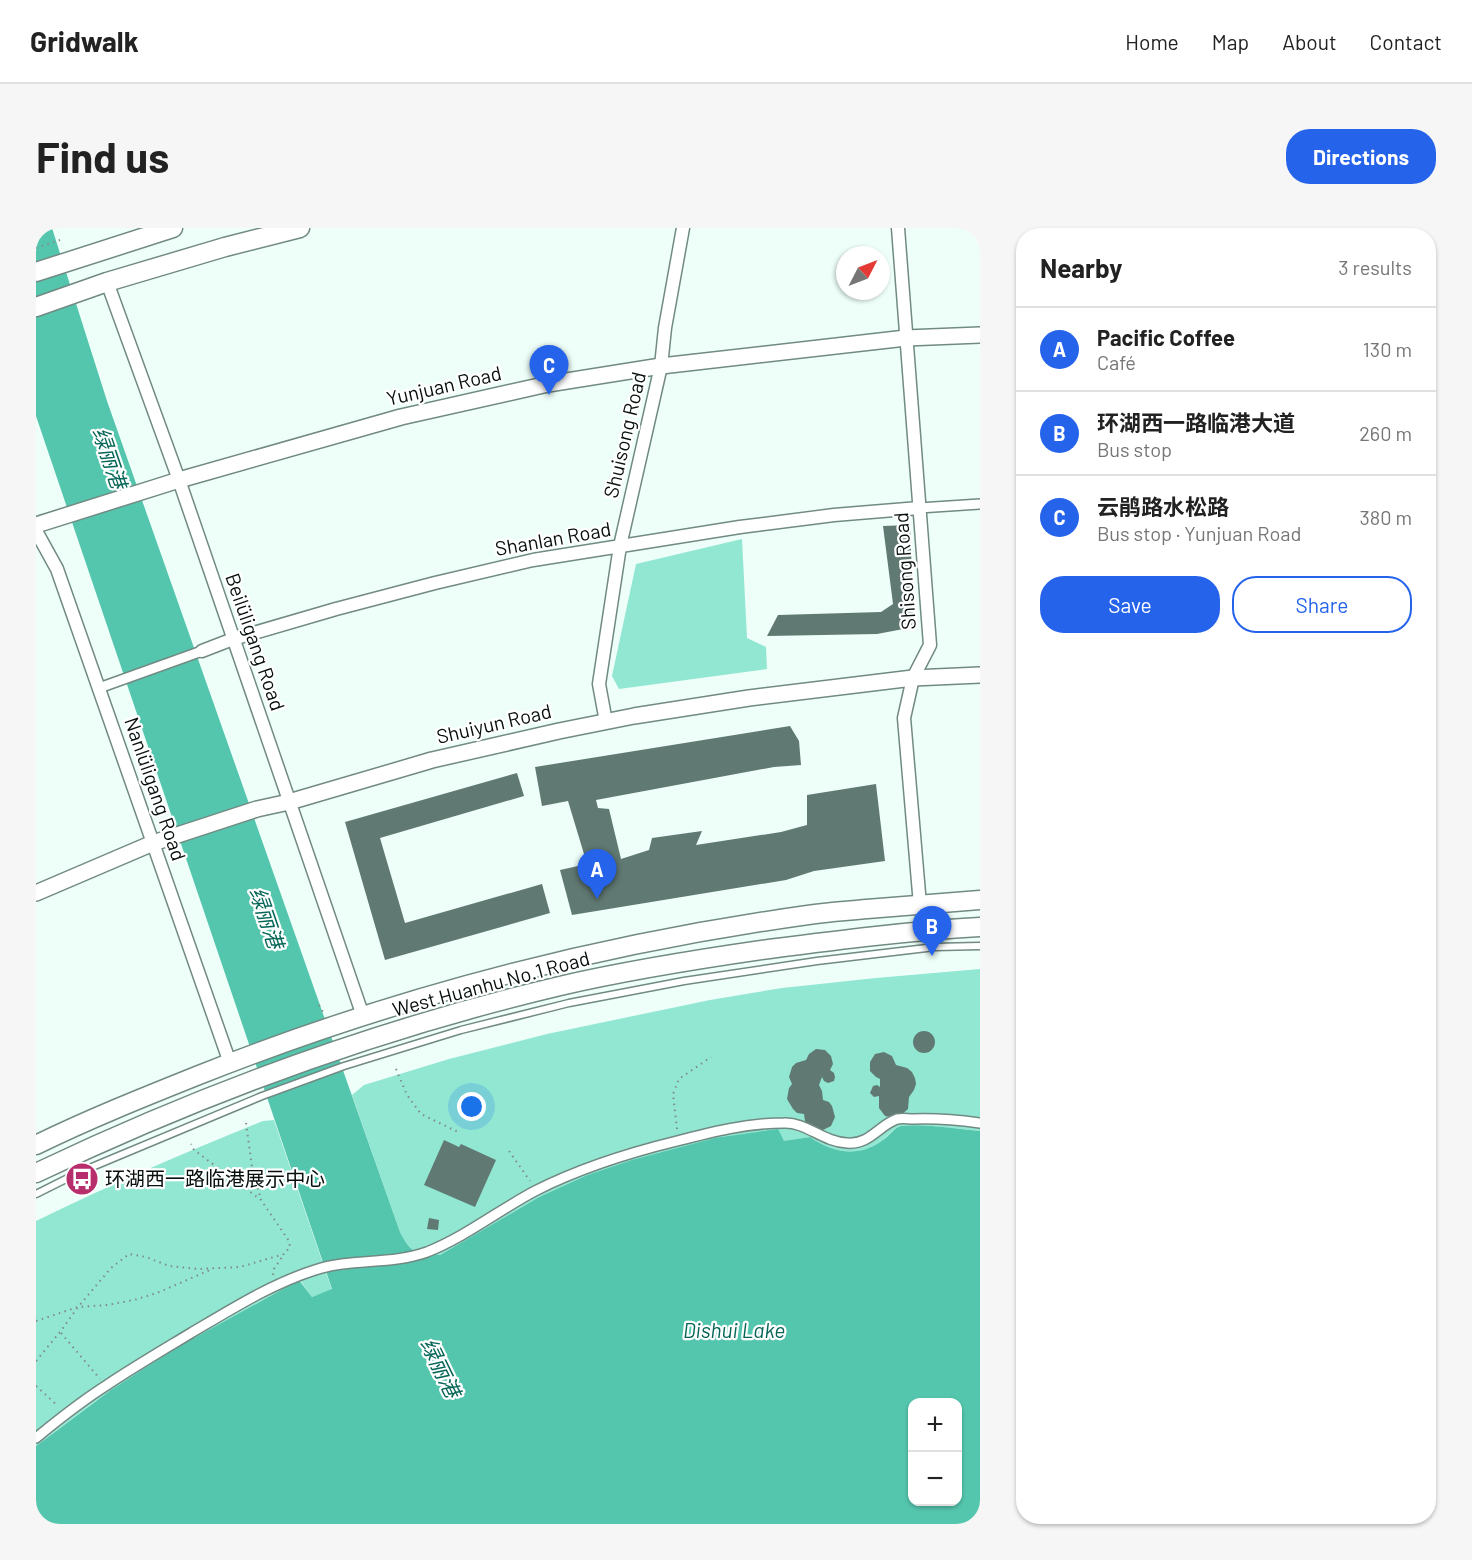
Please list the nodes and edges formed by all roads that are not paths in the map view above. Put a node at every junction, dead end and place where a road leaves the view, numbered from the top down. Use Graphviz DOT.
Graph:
graph roads {
  1 [pos="173,228"];
  2 [pos="300,228"];
  3 [pos="683,228"];
  4 [pos="898,228"];
  5 [pos="36,272"];
  6 [pos="107,282"];
  7 [pos="36,307"];
  8 [pos="980,335"];
  9 [pos="906,338"];
  10 [pos="661,366"];
  11 [pos="179,480"];
  12 [pos="980,504"];
  13 [pos="920,508"];
  14 [pos="36,525"];
  15 [pos="36,531"];
  16 [pos="620,546"];
  17 [pos="233,639"];
  18 [pos="202,651"];
  19 [pos="980,675"];
  20 [pos="913,678"];
  21 [pos="99,688"];
  22 [pos="606,722"];
  23 [pos="289,802"];
  24 [pos="153,843"];
  25 [pos="36,893"];
  26 [pos="980,900"];
  27 [pos="920,905"];
  28 [pos="980,927"];
  29 [pos="980,946"];
  30 [pos="363,1016"];
  31 [pos="342,1058"];
  32 [pos="230,1063"];
  33 [pos="259,1087"];
  34 [pos="980,1123"];
  35 [pos="36,1145"];
  36 [pos="36,1173"];
  37 [pos="36,1194"];
  38 [pos="36,1438"];
  1 -- 5 [label="main road"];
  2 -- 6 [label="main road"];
  3 -- 10 [label="street, Shuisong Road"];
  4 -- 9 [label="street, Shisong Road"];
  6 -- 7 [label="main road"];
  6 -- 11 [label="street, Beilüligang Road"];
  8 -- 9 [label="street, Yunjuan Road"];
  9 -- 10 [label="street, Yunjuan Road"];
  9 -- 13 [label="street, Shisong Road"];
  10 -- 11 [label="street, Yunjuan Road"];
  10 -- 16 [label="street, Shuisong Road"];
  11 -- 14 [label="street, Yunjuan Road"];
  11 -- 17 [label="street, Beilüligang Road"];
  12 -- 13 [label="street"];
  13 -- 16 [label="street, Shanlan Road"];
  13 -- 20 [label="street, Shisong Road"];
  15 -- 21 [label="street, Nanlüligang Road"];
  16 -- 17 [label="street, Shanlan Road"];
  16 -- 22 [label="street, Shuisong Road"];
  17 -- 18 [label="street, Shanlan Road"];
  17 -- 23 [label="street, Beilüligang Road"];
  18 -- 21 [label="street"];
  19 -- 20 [label="street, Shuiyun Road"];
  20 -- 22 [label="street, Shuiyun Road"];
  20 -- 27 [label="street, Shisong Road"];
  21 -- 24 [label="street, Nanlüligang Road"];
  22 -- 23 [label="street, Shuiyun Road"];
  23 -- 24 [label="street, Shuiyun Road"];
  23 -- 30 [label="street, Beilüligang Road"];
  24 -- 25 [label="street, Shuiyun Road"];
  24 -- 32 [label="street, Nanlüligang Road"];
  26 -- 27 [label="main road, West Huanhu No.1 Road"];
  27 -- 30 [label="main road, West Huanhu No.1 Road"];
  28 -- 31 [label="main road, West Huanhu No.1 Road"];
  29 -- 31 [label="lane"];
  30 -- 32 [label="main road, West Huanhu No.1 Road"];
  31 -- 33 [label="main road, West Huanhu No.1 Road"];
  32 -- 35 [label="main road, West Huanhu No.1 Road"];
  33 -- 36 [label="main road, West Huanhu No.1 Road"];
  33 -- 37 [label="lane"];
  34 -- 38 [label="street"];
}
